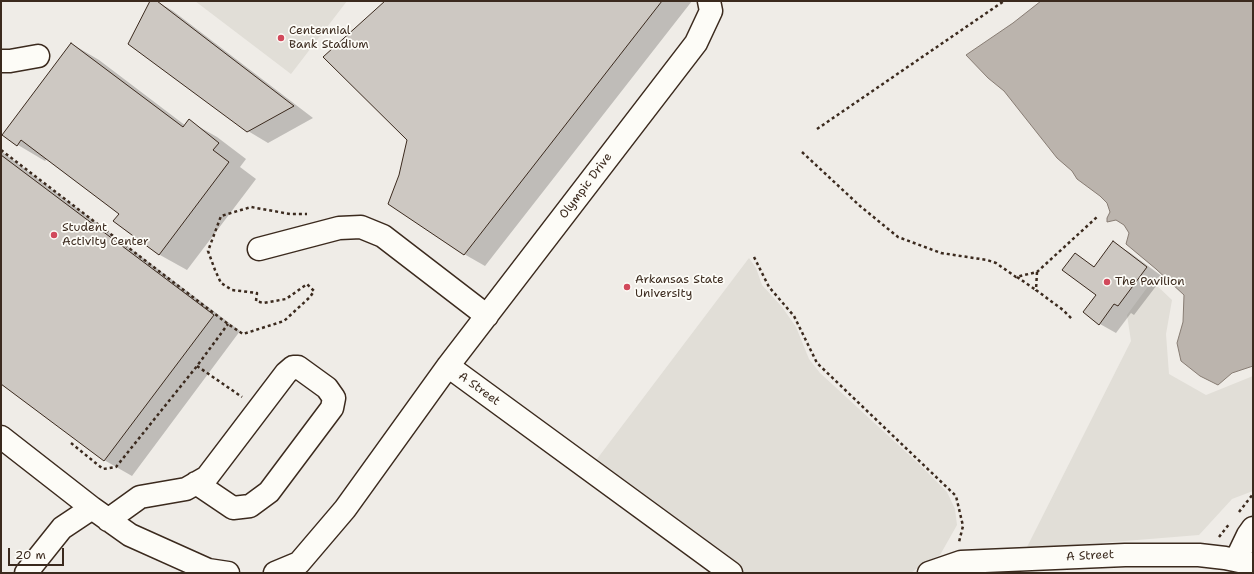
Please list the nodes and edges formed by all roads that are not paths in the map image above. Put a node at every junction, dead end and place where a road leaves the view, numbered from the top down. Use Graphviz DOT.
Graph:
graph roads {
  1 [pos="709,1"];
  2 [pos="38,56"];
  3 [pos="1,61"];
  4 [pos="259,249"];
  5 [pos="487,316"];
  6 [pos="448,366"];
  7 [pos="1,437"];
  8 [pos="196,483"];
  9 [pos="100,514"];
  10 [pos="1253,528"];
  11 [pos="1244,563"];
  12 [pos="26,573"];
  13 [pos="228,573"];
  14 [pos="275,573"];
  15 [pos="731,573"];
  16 [pos="928,573"];
  1 -- 5 [label="street, Olympic Drive"];
  2 -- 3 [label="street"];
  4 -- 5 [label="street"];
  5 -- 6 [label="street, Olympic Drive"];
  6 -- 14 [label="street, A Street"];
  6 -- 15 [label="street, A Street"];
  7 -- 9 [label="street"];
  8 -- 8 [label="street"];
  8 -- 9 [label="street"];
  9 -- 12 [label="street"];
  9 -- 13 [label="street"];
  10 -- 11 [label="street"];
  11 -- 16 [label="street, A Street"];
}
